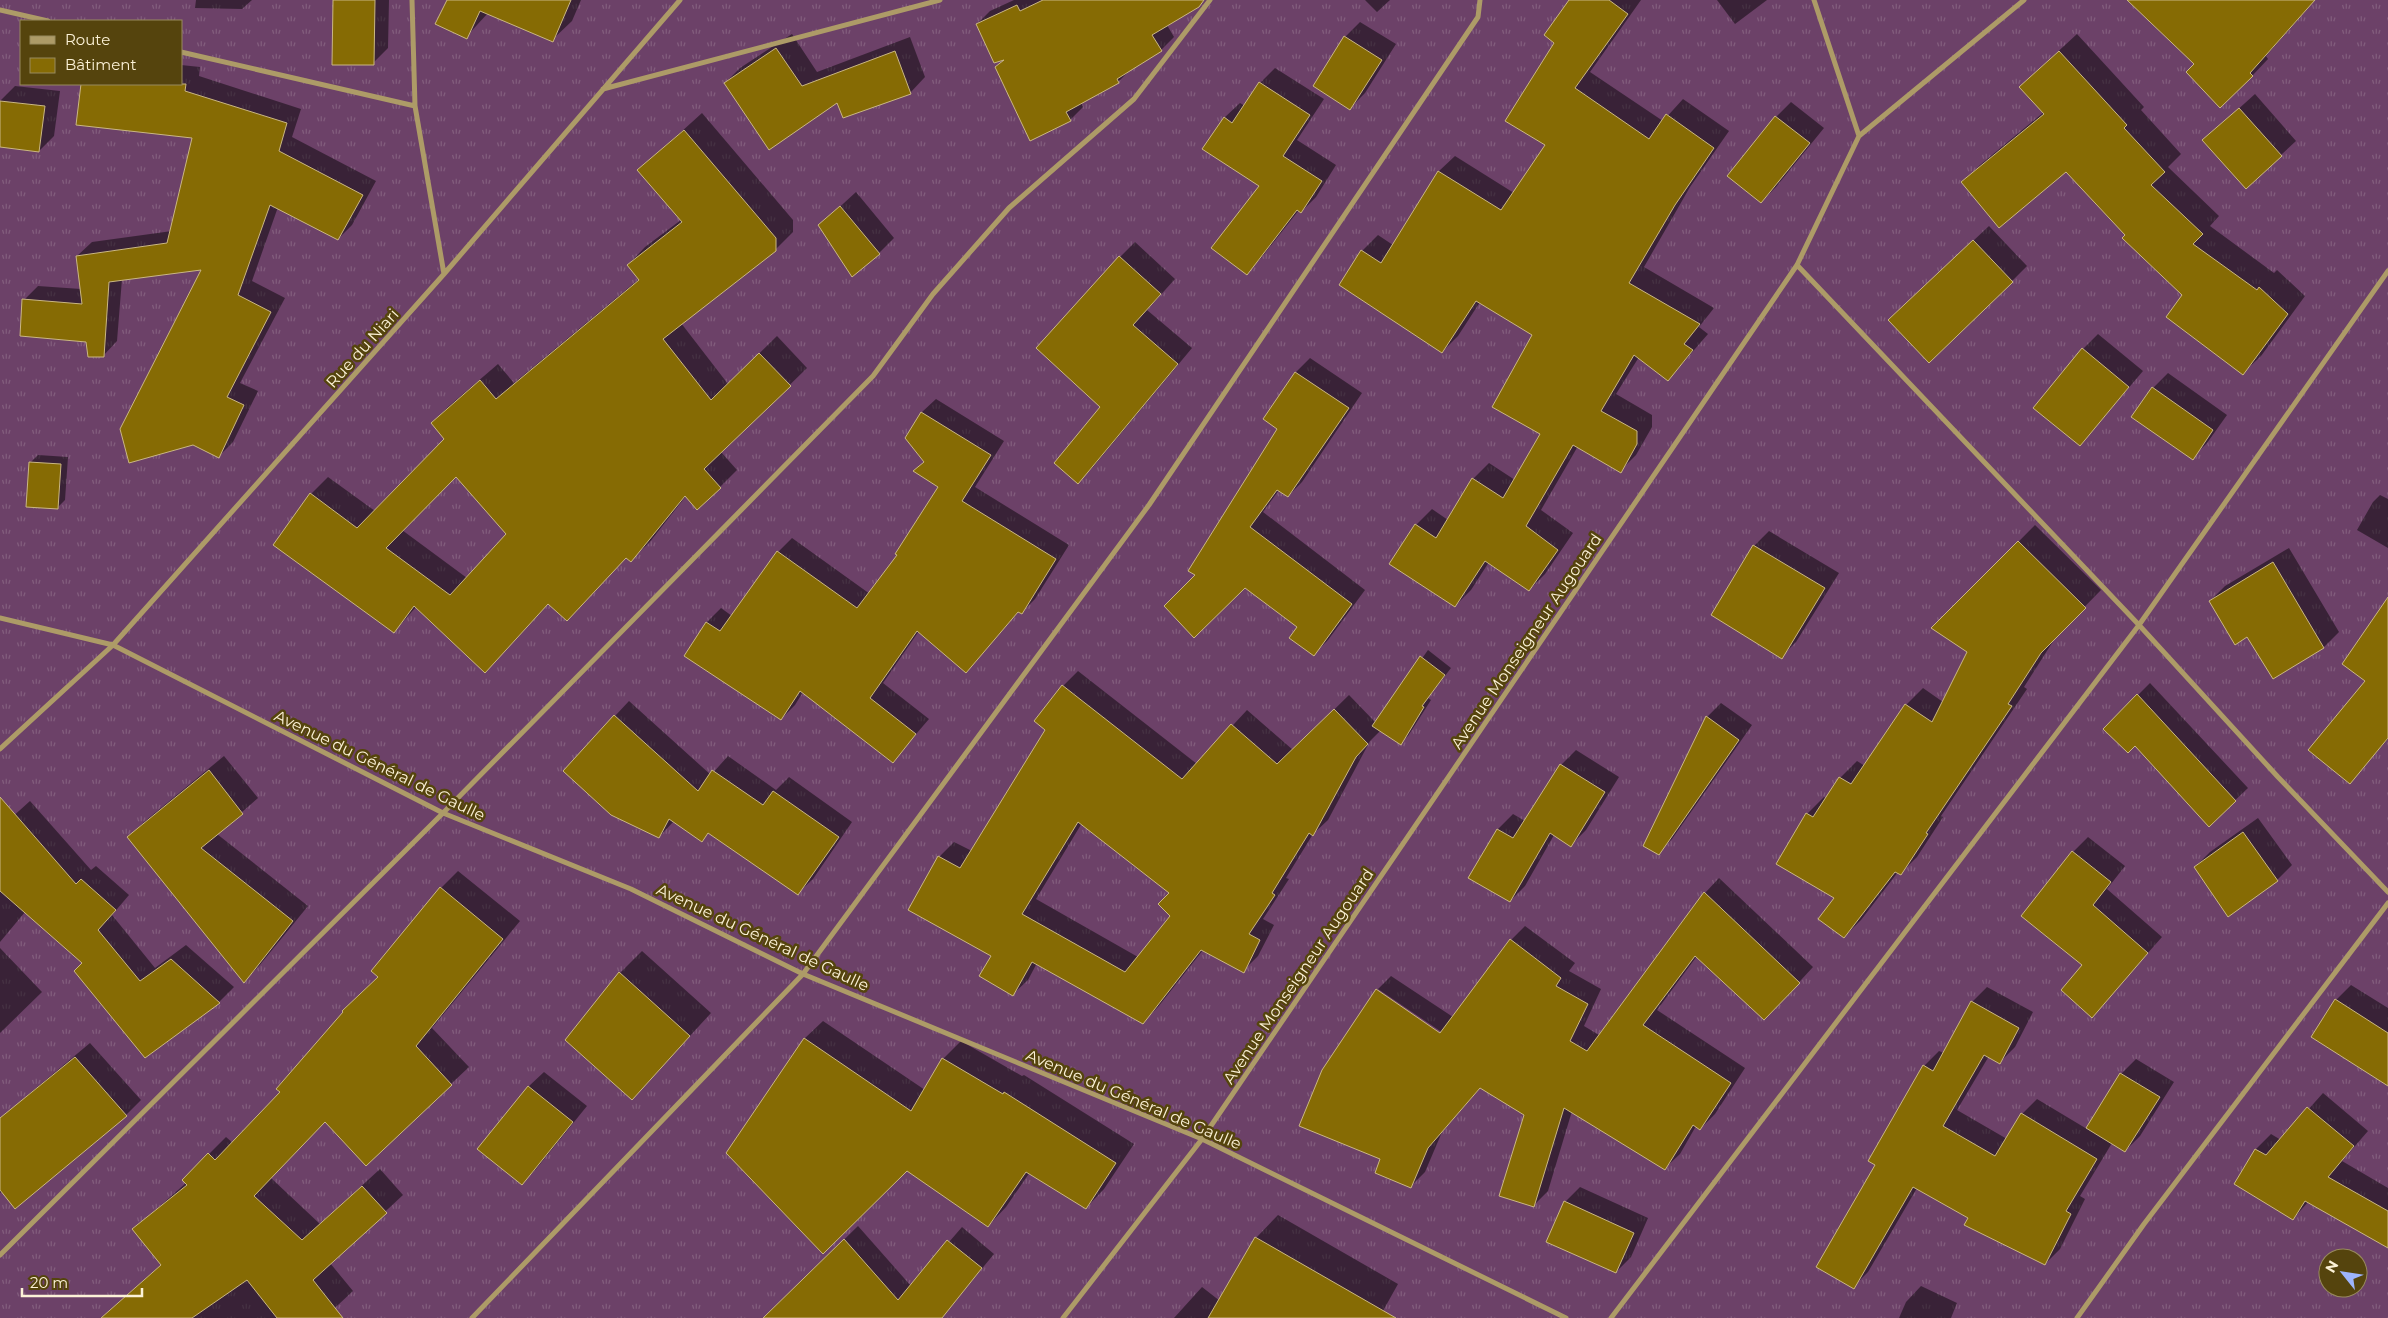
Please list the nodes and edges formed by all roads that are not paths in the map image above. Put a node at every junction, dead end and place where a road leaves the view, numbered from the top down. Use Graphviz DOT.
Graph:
graph roads {
  1 [pos="412,0"];
  2 [pos="680,0"];
  3 [pos="940,0"];
  4 [pos="1210,0"];
  5 [pos="1480,0"];
  6 [pos="1814,0"];
  7 [pos="2024,0"];
  8 [pos="0,10"];
  9 [pos="44,20"];
  10 [pos="182,52"];
  11 [pos="603,89"];
  12 [pos="415,106"];
  13 [pos="1859,136"];
  14 [pos="1797,265"];
  15 [pos="2388,271"];
  16 [pos="444,274"];
  17 [pos="0,618"];
  18 [pos="2140,625"];
  19 [pos="114,646"];
  20 [pos="0,749"];
  21 [pos="443,814"];
  22 [pos="2388,892"];
  23 [pos="2388,904"];
  24 [pos="803,974"];
  25 [pos="1202,1139"];
  26 [pos="0,1256"];
  27 [pos="472,1318"];
  28 [pos="1063,1318"];
  29 [pos="1566,1318"];
  30 [pos="1611,1318"];
  31 [pos="2077,1318"];
  1 -- 12 [label="street"];
  2 -- 11 [label="street, Rue du Niari"];
  3 -- 11 [label="street"];
  4 -- 21 [label="street"];
  5 -- 24 [label="street"];
  6 -- 13 [label="street"];
  7 -- 13 [label="street, Avenue Monseigneur Augouard"];
  8 -- 9 [label="street"];
  10 -- 12 [label="street"];
  11 -- 16 [label="street, Rue du Niari"];
  12 -- 16 [label="street"];
  13 -- 14 [label="street, Avenue Monseigneur Augouard"];
  14 -- 18 [label="street"];
  14 -- 25 [label="street, Avenue Monseigneur Augouard"];
  15 -- 18 [label="street"];
  16 -- 19 [label="street, Rue du Niari"];
  17 -- 19 [label="street, Avenue du Général de Gaulle"];
  18 -- 22 [label="street"];
  18 -- 30 [label="street"];
  19 -- 20 [label="street, Rue du Niari"];
  19 -- 21 [label="street, Avenue du Général de Gaulle"];
  21 -- 24 [label="street, Avenue du Général de Gaulle"];
  21 -- 26 [label="street"];
  23 -- 31 [label="street"];
  24 -- 25 [label="street, Avenue du Général de Gaulle"];
  24 -- 27 [label="street"];
  25 -- 28 [label="street, Avenue Monseigneur Augouard"];
  25 -- 29 [label="street, Avenue du Général de Gaulle"];
}
